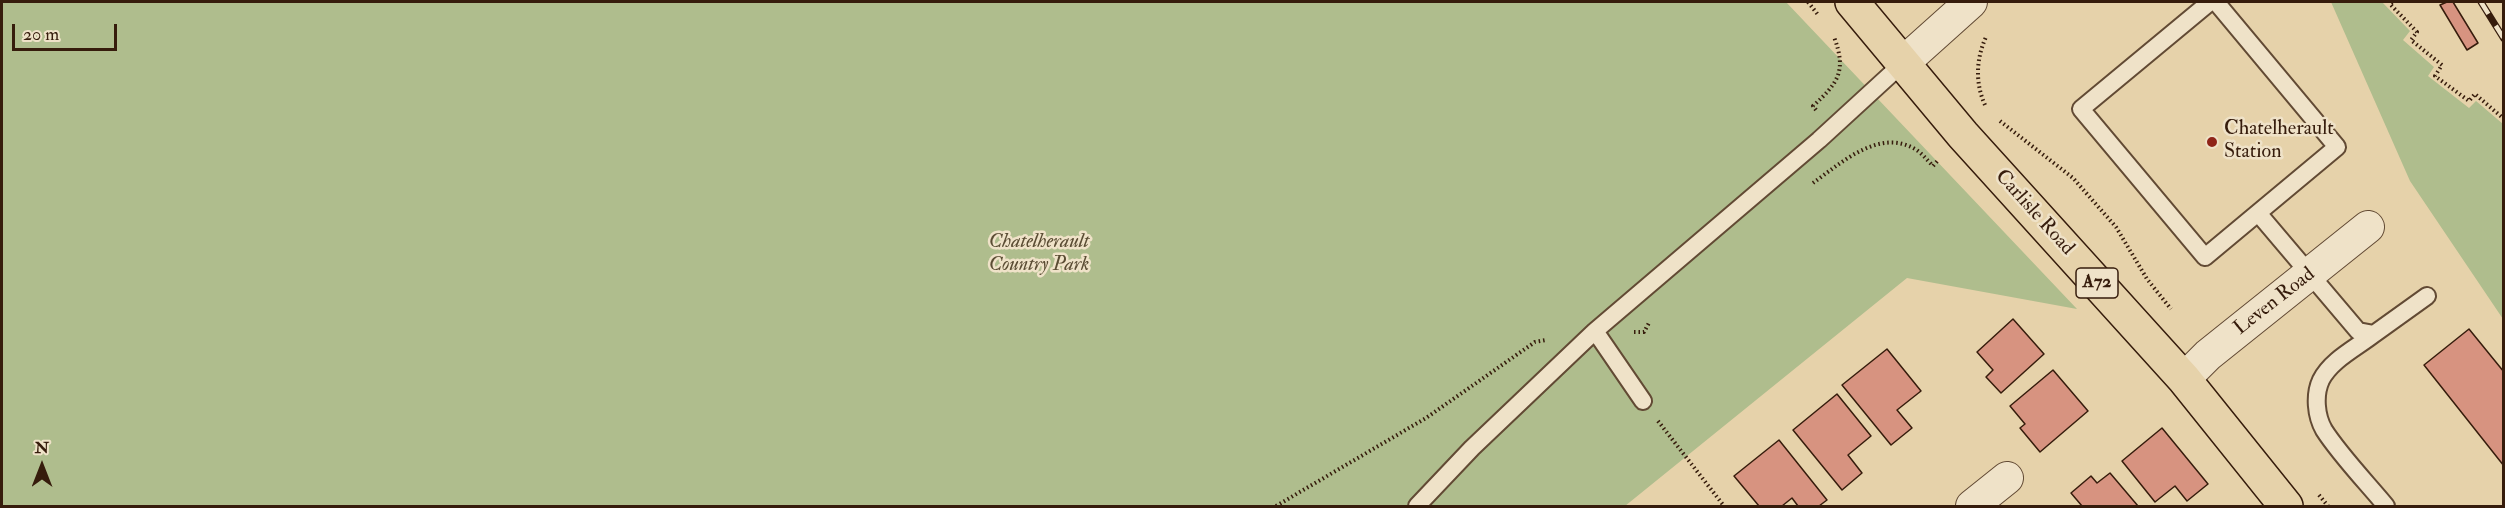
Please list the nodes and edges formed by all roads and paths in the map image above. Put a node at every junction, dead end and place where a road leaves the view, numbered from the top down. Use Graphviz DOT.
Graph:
graph roads {
  1 [pos="1808,2"];
  2 [pos="1852,2"];
  3 [pos="1970,2"];
  4 [pos="2210,2"];
  5 [pos="2216,2"];
  6 [pos="2392,2"];
  7 [pos="1821,19"];
  8 [pos="1828,27"];
  9 [pos="1903,63"];
  10 [pos="1989,112"];
  11 [pos="2504,119"];
  12 [pos="1831,128"];
  13 [pos="1963,135"];
  14 [pos="1805,188"];
  15 [pos="2258,213"];
  16 [pos="2368,227"];
  17 [pos="2312,274"];
  18 [pos="2427,296"];
  19 [pos="2174,313"];
  20 [pos="1653,317"];
  21 [pos="1595,331"];
  22 [pos="2374,334"];
  23 [pos="2184,380"];
  24 [pos="1643,402"];
  25 [pos="2007,478"];
  26 [pos="1276,507"];
  27 [pos="1417,507"];
  28 [pos="1724,507"];
  29 [pos="1972,507"];
  30 [pos="2286,507"];
  31 [pos="2386,507"];
  1 -- 7 [label="path"];
  2 -- 9 [label="main road, Carlisle Road / A72"];
  3 -- 9 [label="street"];
  3 -- 10 [label="path"];
  4 -- 15 [label="lane"];
  5 -- 15 [label="lane"];
  6 -- 11 [label="path"];
  8 -- 12 [label="path"];
  9 -- 12 [label="lane"];
  9 -- 13 [label="main road, Carlisle Road / A72"];
  10 -- 13 [label="path"];
  10 -- 19 [label="path"];
  12 -- 21 [label="lane"];
  13 -- 14 [label="path"];
  13 -- 23 [label="main road, Carlisle Road / A72"];
  15 -- 17 [label="lane"];
  16 -- 17 [label="street, Leven Road"];
  17 -- 22 [label="lane"];
  17 -- 23 [label="street, Leven Road"];
  18 -- 22 [label="lane"];
  20 -- 21 [label="path"];
  21 -- 24 [label="lane"];
  21 -- 26 [label="path"];
  21 -- 27 [label="lane"];
  22 -- 31 [label="lane"];
  23 -- 30 [label="main road, Carlisle Road / A72"];
  24 -- 28 [label="path"];
  25 -- 29 [label="street"];
}
